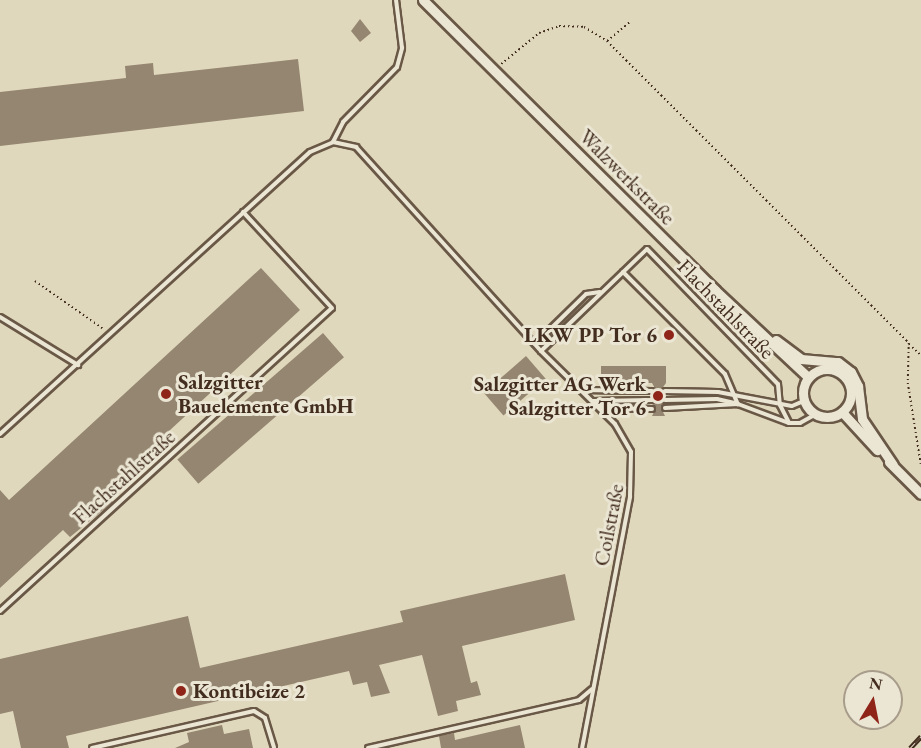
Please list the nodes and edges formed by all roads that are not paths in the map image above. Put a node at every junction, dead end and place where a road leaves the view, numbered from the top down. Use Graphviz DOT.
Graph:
graph roads {
  1 [pos="396,0"];
  2 [pos="423,0"];
  3 [pos="333,142"];
  4 [pos="243,212"];
  5 [pos="623,272"];
  6 [pos="601,292"];
  7 [pos="740,314"];
  8 [pos="0,317"];
  9 [pos="535,344"];
  10 [pos="541,351"];
  11 [pos="78,365"];
  12 [pos="808,377"];
  13 [pos="580,390"];
  14 [pos="652,391"];
  15 [pos="665,392"];
  16 [pos="735,395"];
  17 [pos="652,400"];
  18 [pos="665,400"];
  19 [pos="804,400"];
  20 [pos="592,401"];
  21 [pos="738,404"];
  22 [pos="780,405"];
  23 [pos="599,408"];
  24 [pos="665,408"];
  25 [pos="652,409"];
  26 [pos="842,412"];
  27 [pos="816,414"];
  28 [pos="789,423"];
  29 [pos="0,434"];
  30 [pos="892,465"];
  31 [pos="921,494"];
  32 [pos="0,611"];
  33 [pos="594,683"];
  34 [pos="92,748"];
  35 [pos="274,748"];
  36 [pos="368,748"];
  37 [pos="582,748"];
  1 -- 3 [label="lane"];
  2 -- 7 [label="street, Walzwerkstraße"];
  3 -- 4 [label="lane"];
  3 -- 9 [label="lane"];
  4 -- 11 [label="lane"];
  4 -- 32 [label="lane, Flachstahlstraße"];
  5 -- 6 [label="lane, Flachstahlstraße"];
  5 -- 16 [label="lane"];
  5 -- 22 [label="lane, Flachstahlstraße"];
  6 -- 9 [label="lane, Flachstahlstraße"];
  6 -- 10 [label="lane, Flachstahlstraße"];
  7 -- 12 [label="street, Walzwerkstraße"];
  7 -- 30 [label="street"];
  8 -- 11 [label="lane"];
  9 -- 10 [label="lane"];
  10 -- 13 [label="lane"];
  11 -- 29 [label="lane"];
  12 -- 19 [label="street"];
  12 -- 26 [label="street"];
  13 -- 14 [label="lane"];
  13 -- 20 [label="lane, Coilstraße"];
  15 -- 16 [label="lane"];
  16 -- 21 [label="lane"];
  16 -- 22 [label="lane"];
  17 -- 20 [label="lane"];
  18 -- 21 [label="lane"];
  19 -- 22 [label="lane"];
  19 -- 27 [label="street"];
  20 -- 23 [label="lane, Coilstraße"];
  21 -- 24 [label="lane"];
  21 -- 28 [label="lane"];
  22 -- 28 [label="lane, Flachstahlstraße"];
  23 -- 25 [label="lane"];
  23 -- 33 [label="lane, Coilstraße"];
  26 -- 27 [label="street"];
  26 -- 30 [label="street"];
  27 -- 28 [label="lane"];
  30 -- 31 [label="street"];
  33 -- 36 [label="lane"];
  33 -- 37 [label="lane, Coilstraße"];
  34 -- 35 [label="lane"];
}
